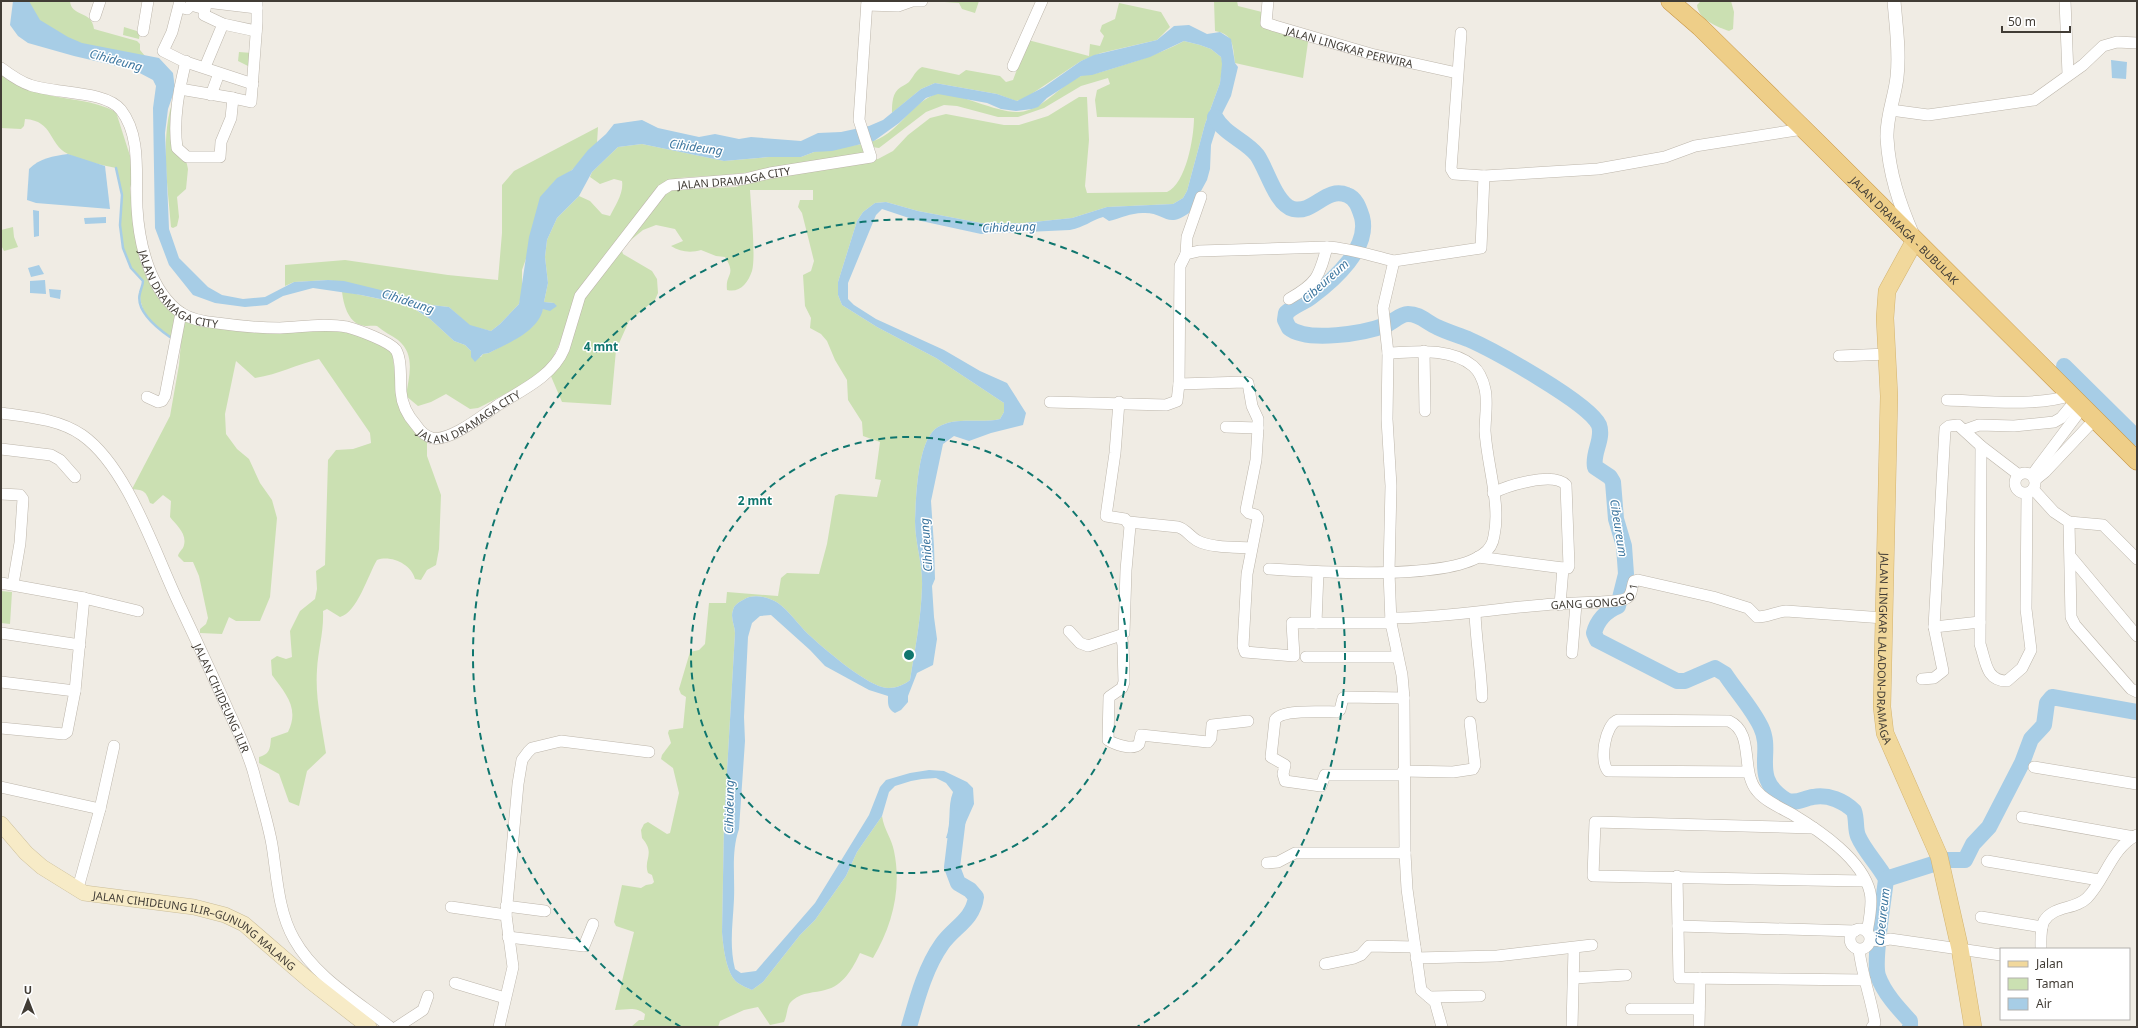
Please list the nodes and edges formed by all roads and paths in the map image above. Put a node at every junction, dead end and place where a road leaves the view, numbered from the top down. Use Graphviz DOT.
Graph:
graph roads {
  1 [pos="100,1"];
  2 [pos="148,1"];
  3 [pos="922,1"];
  4 [pos="1042,1"];
  5 [pos="1268,1"];
  6 [pos="1670,1"];
  7 [pos="1894,1"];
  8 [pos="2064,1"];
  9 [pos="223,3"];
  10 [pos="867,3"];
  11 [pos="180,4"];
  12 [pos="257,5"];
  13 [pos="205,9"];
  14 [pos="95,16"];
  15 [pos="221,22"];
  16 [pos="143,31"];
  17 [pos="256,31"];
  18 [pos="1461,33"];
  19 [pos="2137,43"];
  20 [pos="186,61"];
  21 [pos="1013,66"];
  22 [pos="205,67"];
  23 [pos="1,68"];
  24 [pos="1457,74"];
  25 [pos="2068,74"];
  26 [pos="218,76"];
  27 [pos="253,84"];
  28 [pos="180,89"];
  29 [pos="211,95"];
  30 [pos="233,98"];
  31 [pos="1890,110"];
  32 [pos="1803,129"];
  33 [pos="1484,176"];
  34 [pos="1201,197"];
  35 [pos="1915,240"];
  36 [pos="1327,247"];
  37 [pos="1186,254"];
  38 [pos="1394,261"];
  39 [pos="1289,298"];
  40 [pos="181,313"];
  41 [pos="1424,351"];
  42 [pos="1388,353"];
  43 [pos="1888,354"];
  44 [pos="1839,356"];
  45 [pos="1179,384"];
  46 [pos="147,397"];
  47 [pos="1947,400"];
  48 [pos="1050,402"];
  49 [pos="1120,402"];
  50 [pos="1425,411"];
  51 [pos="2077,411"];
  52 [pos="1,413"];
  53 [pos="1226,427"];
  54 [pos="1258,428"];
  55 [pos="1965,430"];
  56 [pos="1982,446"];
  57 [pos="1,449"];
  58 [pos="2137,460"];
  59 [pos="2019,475"];
  60 [pos="75,477"];
  61 [pos="2032,485"];
  62 [pos="1493,493"];
  63 [pos="1,494"];
  64 [pos="1129,522"];
  65 [pos="2069,522"];
  66 [pos="1251,548"];
  67 [pos="1478,557"];
  68 [pos="2071,557"];
  69 [pos="2137,559"];
  70 [pos="1563,568"];
  71 [pos="1269,569"];
  72 [pos="1318,572"];
  73 [pos="1389,572"];
  74 [pos="1,583"];
  75 [pos="13,584"];
  76 [pos="84,598"];
  77 [pos="1576,604"];
  78 [pos="1560,605"];
  79 [pos="138,611"];
  80 [pos="1475,613"];
  81 [pos="1884,618"];
  82 [pos="1391,621"];
  83 [pos="1980,622"];
  84 [pos="1316,623"];
  85 [pos="1934,627"];
  86 [pos="1069,631"];
  87 [pos="1,633"];
  88 [pos="1121,635"];
  89 [pos="2137,636"];
  90 [pos="80,645"];
  91 [pos="1572,653"];
  92 [pos="1306,657"];
  93 [pos="1397,657"];
  94 [pos="1922,680"];
  95 [pos="1,682"];
  96 [pos="75,691"];
  97 [pos="2137,692"];
  98 [pos="1482,697"];
  99 [pos="1404,698"];
  100 [pos="1248,721"];
  101 [pos="1470,722"];
  102 [pos="1,728"];
  103 [pos="114,746"];
  104 [pos="649,752"];
  105 [pos="2034,767"];
  106 [pos="1749,772"];
  107 [pos="1403,773"];
  108 [pos="2137,784"];
  109 [pos="1,788"];
  110 [pos="100,809"];
  111 [pos="2022,817"];
  112 [pos="1,824"];
  113 [pos="1815,828"];
  114 [pos="2135,836"];
  115 [pos="1404,853"];
  116 [pos="1987,861"];
  117 [pos="1267,864"];
  118 [pos="1677,876"];
  119 [pos="1865,880"];
  120 [pos="2099,880"];
  121 [pos="78,888"];
  122 [pos="451,907"];
  123 [pos="506,910"];
  124 [pos="545,911"];
  125 [pos="1981,917"];
  126 [pos="593,924"];
  127 [pos="1678,926"];
  128 [pos="2042,927"];
  129 [pos="1865,935"];
  130 [pos="508,937"];
  131 [pos="298,945"];
  132 [pos="1592,945"];
  133 [pos="1574,948"];
  134 [pos="2041,948"];
  135 [pos="1859,950"];
  136 [pos="1416,953"];
  137 [pos="1960,953"];
  138 [pos="2000,955"];
  139 [pos="285,959"];
  140 [pos="2000,962"];
  141 [pos="1325,964"];
  142 [pos="1626,975"];
  143 [pos="1574,978"];
  144 [pos="1700,978"];
  145 [pos="1866,980"];
  146 [pos="455,983"];
  147 [pos="428,996"];
  148 [pos="1429,996"];
  149 [pos="1480,996"];
  150 [pos="505,998"];
  151 [pos="1631,1009"];
  152 [pos="1699,1009"];
  153 [pos="369,1027"];
  154 [pos="390,1027"];
  155 [pos="397,1027"];
  156 [pos="499,1027"];
  157 [pos="1442,1027"];
  158 [pos="1572,1027"];
  159 [pos="1699,1027"];
  160 [pos="1872,1027"];
  161 [pos="1973,1027"];
  1 -- 14 [label="street"];
  2 -- 16 [label="street"];
  3 -- 10 [label="street"];
  4 -- 21 [label="street"];
  5 -- 24 [label="street, JALAN LINGKAR PERWIRA"];
  6 -- 32 [label="highway, JALAN DRAMAGA - BUBULAK"];
  7 -- 31 [label="street"];
  8 -- 25 [label="street"];
  9 -- 12 [label="street"];
  9 -- 13 [label="street"];
  9 -- 15 [label="street"];
  10 -- 40 [label="street, JALAN DRAMAGA CITY"];
  11 -- 13 [label="street"];
  11 -- 20 [label="street"];
  12 -- 17 [label="street"];
  13 -- 15 [label="street"];
  15 -- 17 [label="street"];
  15 -- 22 [label="street"];
  17 -- 27 [label="street"];
  18 -- 24 [label="street"];
  19 -- 25 [label="street"];
  20 -- 22 [label="street"];
  20 -- 28 [label="street"];
  22 -- 27 [label="street"];
  23 -- 40 [label="street, JALAN DRAMAGA CITY"];
  24 -- 33 [label="street"];
  25 -- 31 [label="street"];
  26 -- 29 [label="street"];
  27 -- 30 [label="street"];
  28 -- 29 [label="street"];
  28 -- 30 [label="street"];
  29 -- 30 [label="street"];
  31 -- 35 [label="street"];
  32 -- 33 [label="street"];
  32 -- 35 [label="highway, JALAN DRAMAGA - BUBULAK"];
  33 -- 38 [label="street"];
  34 -- 37 [label="street"];
  35 -- 43 [label="main road, JALAN LINGKAR LALADON-DRAMAGA"];
  35 -- 51 [label="highway, JALAN DRAMAGA - BUBULAK"];
  36 -- 37 [label="street"];
  36 -- 38 [label="street"];
  36 -- 39 [label="street"];
  37 -- 45 [label="street"];
  38 -- 42 [label="street"];
  40 -- 46 [label="street"];
  41 -- 42 [label="street"];
  41 -- 50 [label="street"];
  41 -- 62 [label="street"];
  42 -- 73 [label="street"];
  43 -- 44 [label="street"];
  43 -- 81 [label="main road, JALAN LINGKAR LALADON-DRAMAGA"];
  45 -- 49 [label="street"];
  45 -- 54 [label="street"];
  47 -- 51 [label="street"];
  48 -- 49 [label="street"];
  49 -- 64 [label="street"];
  51 -- 55 [label="street"];
  51 -- 58 [label="highway, JALAN DRAMAGA - BUBULAK"];
  51 -- 61 [label="street"];
  51 -- 61 [label="street"];
  52 -- 131 [label="street, JALAN CIHIDEUNG ILIR"];
  53 -- 54 [label="street"];
  54 -- 66 [label="street"];
  55 -- 56 [label="street"];
  55 -- 85 [label="street"];
  56 -- 59 [label="street"];
  56 -- 83 [label="street"];
  57 -- 60 [label="street"];
  59 -- 61 [label="street"];
  59 -- 61 [label="street"];
  61 -- 65 [label="street"];
  61 -- 83 [label="street"];
  62 -- 67 [label="street"];
  62 -- 70 [label="street"];
  63 -- 75 [label="street"];
  64 -- 66 [label="street"];
  64 -- 88 [label="street"];
  65 -- 68 [label="street"];
  65 -- 69 [label="street"];
  66 -- 84 [label="street, GANG GONGGO 1"];
  67 -- 70 [label="street"];
  67 -- 73 [label="street"];
  68 -- 89 [label="street"];
  68 -- 97 [label="street"];
  70 -- 78 [label="street"];
  71 -- 72 [label="street"];
  72 -- 73 [label="street"];
  72 -- 84 [label="street"];
  73 -- 82 [label="street"];
  74 -- 75 [label="street"];
  75 -- 76 [label="street"];
  76 -- 79 [label="street"];
  76 -- 90 [label="street"];
  77 -- 78 [label="street, GANG GONGGO 1"];
  77 -- 81 [label="street, GANG GONGGO 1"];
  77 -- 91 [label="street"];
  78 -- 80 [label="street, GANG GONGGO 1"];
  80 -- 82 [label="street, GANG GONGGO 1"];
  80 -- 98 [label="street"];
  81 -- 137 [label="main road, JALAN LINGKAR LALADON-DRAMAGA"];
  82 -- 84 [label="street, GANG GONGGO 1"];
  82 -- 93 [label="street"];
  83 -- 85 [label="street"];
  85 -- 94 [label="street"];
  86 -- 88 [label="street"];
  87 -- 90 [label="street"];
  88 -- 100 [label="street"];
  90 -- 96 [label="street"];
  92 -- 93 [label="street"];
  93 -- 99 [label="street"];
  95 -- 96 [label="street"];
  96 -- 102 [label="street"];
  99 -- 107 [label="street"];
  99 -- 107 [label="street"];
  101 -- 107 [label="street"];
  103 -- 110 [label="street"];
  104 -- 123 [label="street"];
  105 -- 108 [label="street"];
  106 -- 106 [label="street"];
  106 -- 113 [label="street"];
  107 -- 115 [label="street"];
  109 -- 110 [label="street"];
  110 -- 121 [label="street"];
  111 -- 114 [label="street"];
  112 -- 121 [label="main road, JALAN CIHIDEUNG ILIR–GUNUNG MALANG"];
  113 -- 118 [label="street"];
  113 -- 119 [label="street"];
  114 -- 120 [label="street"];
  115 -- 117 [label="street"];
  115 -- 136 [label="street"];
  116 -- 120 [label="street"];
  118 -- 119 [label="street"];
  118 -- 127 [label="street"];
  119 -- 129 [label="street"];
  120 -- 128 [label="street"];
  121 -- 139 [label="main road, JALAN CIHIDEUNG ILIR–GUNUNG MALANG"];
  122 -- 123 [label="street"];
  123 -- 124 [label="street"];
  123 -- 130 [label="street"];
  125 -- 128 [label="street"];
  126 -- 130 [label="street"];
  127 -- 129 [label="street"];
  127 -- 144 [label="street"];
  128 -- 134 [label="street"];
  129 -- 135 [label="street"];
  129 -- 135 [label="street"];
  129 -- 137 [label="street"];
  130 -- 150 [label="street"];
  131 -- 139 [label="street"];
  131 -- 154 [label="street, JALAN CIHIDEUNG ILIR"];
  132 -- 133 [label="street"];
  133 -- 136 [label="street"];
  133 -- 143 [label="street"];
  135 -- 145 [label="street"];
  136 -- 141 [label="street"];
  136 -- 148 [label="street"];
  137 -- 138 [label="street"];
  137 -- 140 [label="street"];
  137 -- 161 [label="main road, JALAN LINGKAR LALADON-DRAMAGA"];
  139 -- 153 [label="main road, JALAN CIHIDEUNG ILIR–GUNUNG MALANG"];
  142 -- 143 [label="street"];
  143 -- 158 [label="street"];
  144 -- 145 [label="street"];
  144 -- 152 [label="street"];
  145 -- 160 [label="street"];
  146 -- 150 [label="street"];
  147 -- 155 [label="street"];
  148 -- 149 [label="street"];
  148 -- 157 [label="street"];
  150 -- 156 [label="street"];
  151 -- 152 [label="street"];
  152 -- 159 [label="street"];
}
